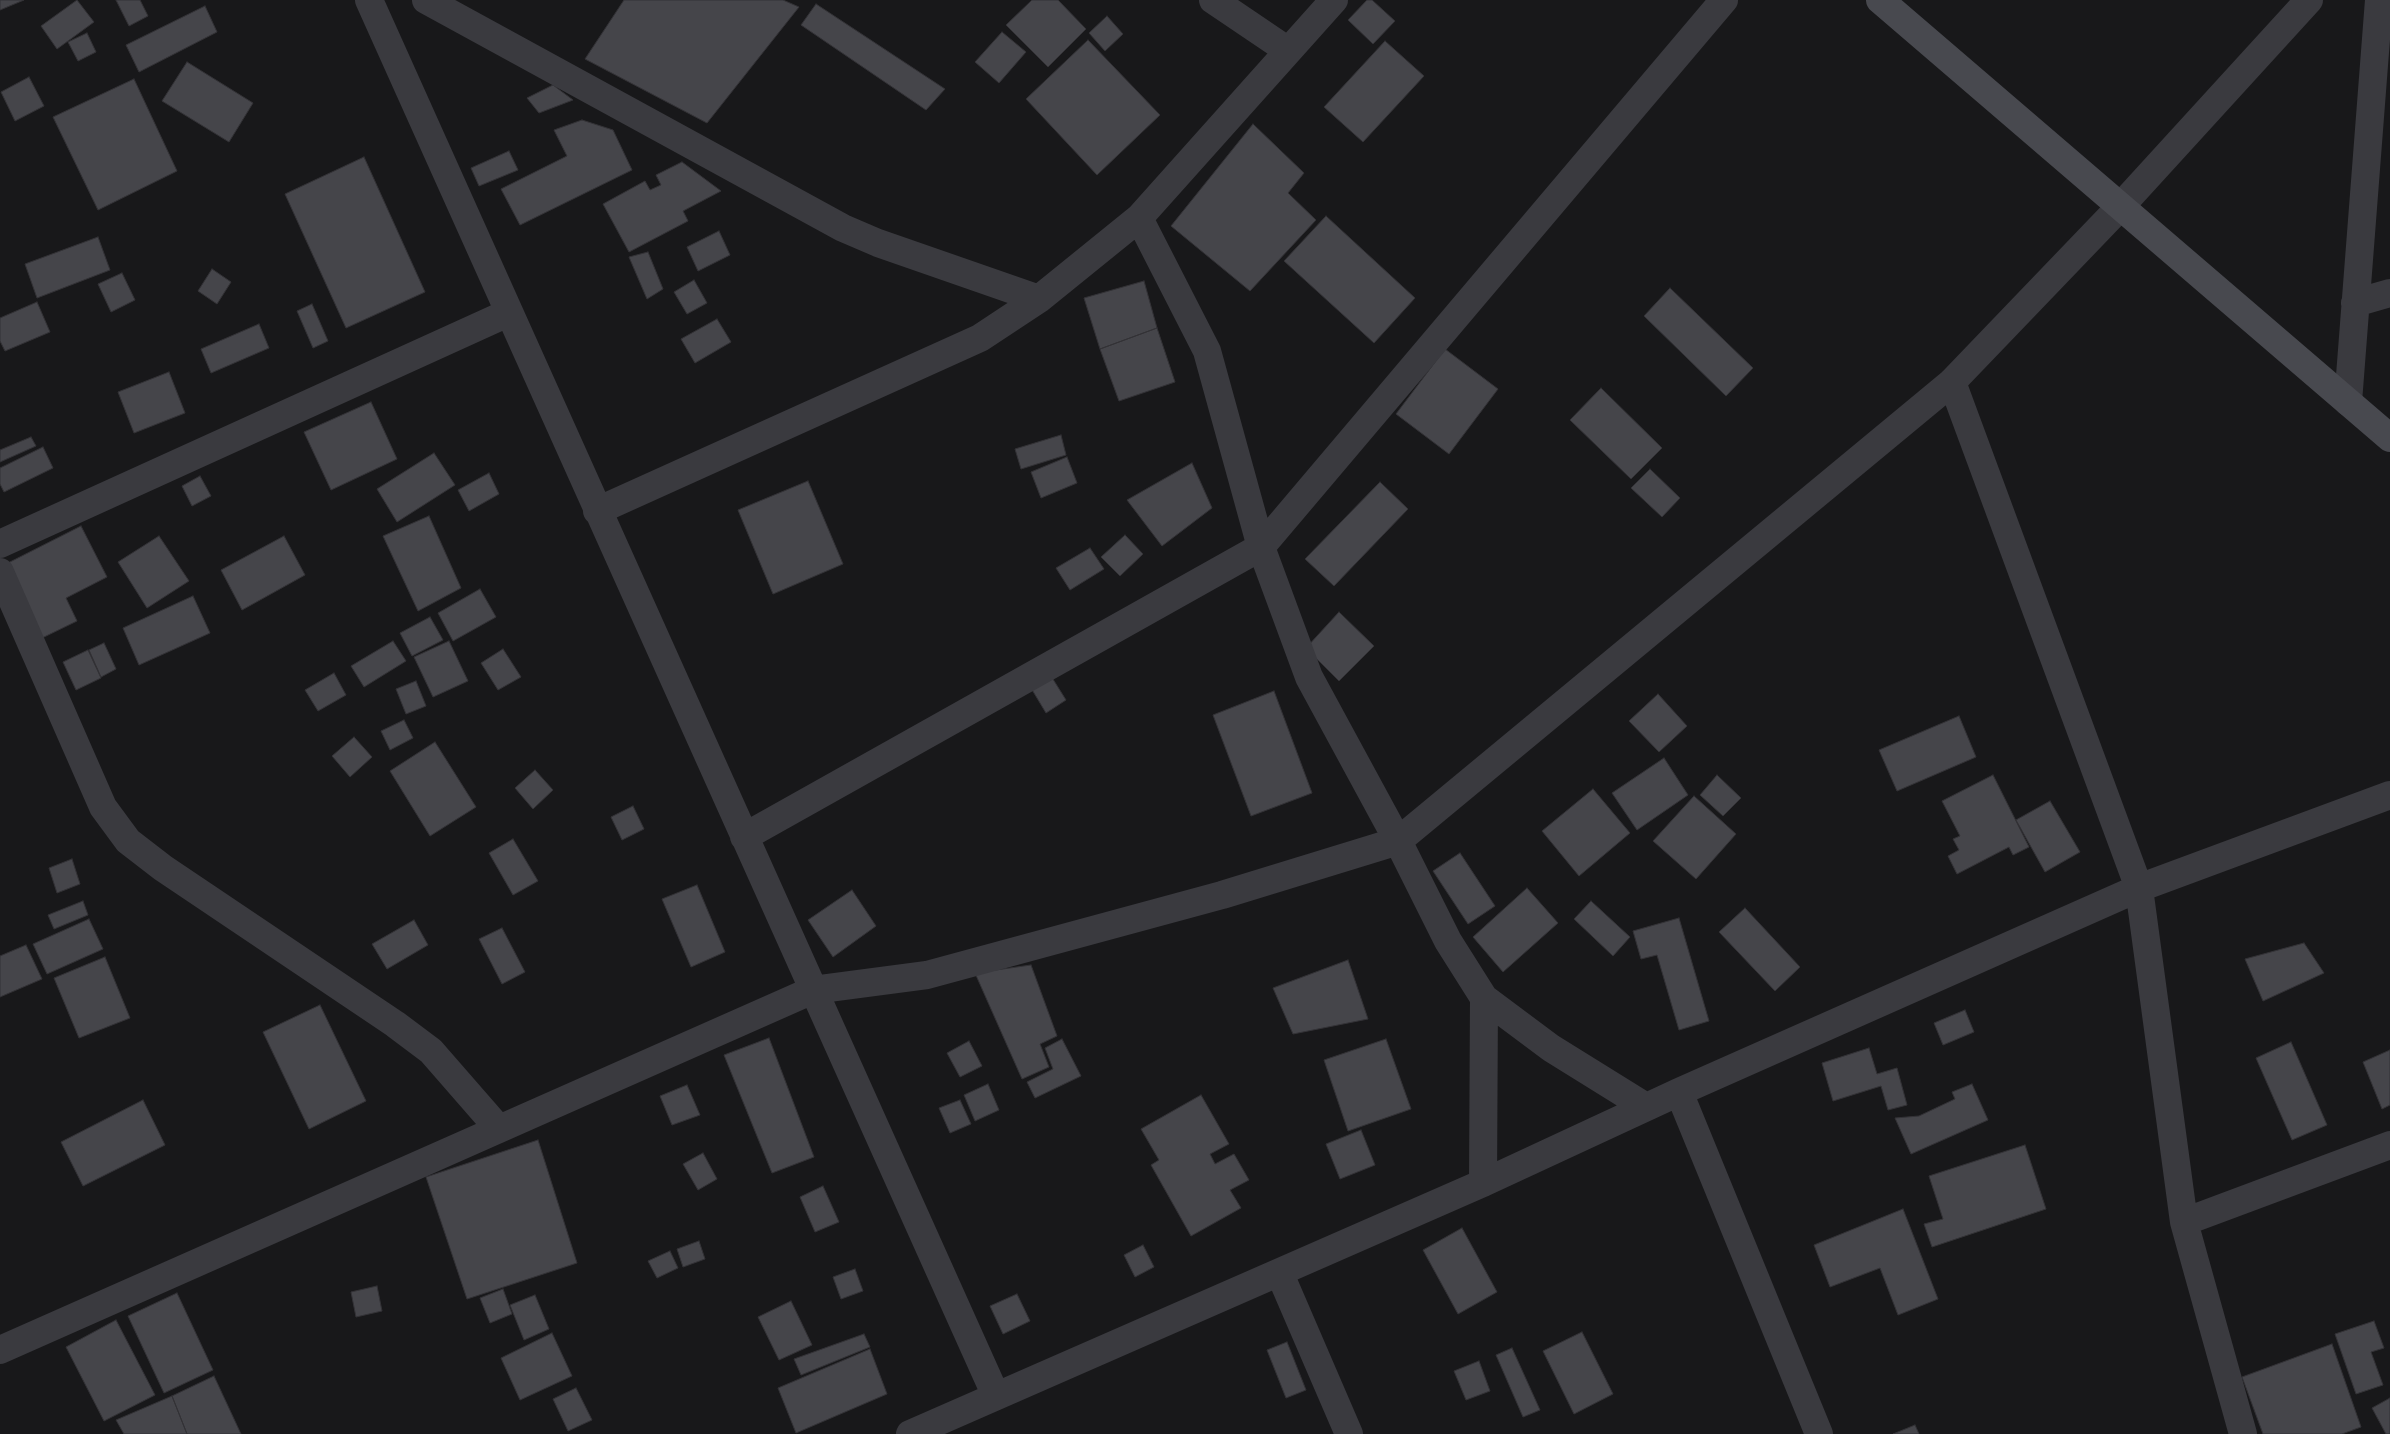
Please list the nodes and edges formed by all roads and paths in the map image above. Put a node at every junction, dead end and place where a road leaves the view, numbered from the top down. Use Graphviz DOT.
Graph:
graph roads {
  1 [pos="369,0"];
  2 [pos="426,0"];
  3 [pos="1213,0"];
  4 [pos="1334,0"];
  5 [pos="1724,0"];
  6 [pos="1880,0"];
  7 [pos="2309,0"];
  8 [pos="2379,0"];
  9 [pos="1288,50"];
  10 [pos="2120,207"];
  11 [pos="1139,218"];
  12 [pos="2390,293"];
  13 [pos="1039,299"];
  14 [pos="2356,303"];
  15 [pos="508,313"];
  16 [pos="1952,382"];
  17 [pos="2348,402"];
  18 [pos="2390,438"];
  19 [pos="597,511"];
  20 [pos="0,544"];
  21 [pos="1261,547"];
  22 [pos="0,572"];
  23 [pos="2390,795"];
  24 [pos="744,837"];
  25 [pos="1398,842"];
  26 [pos="2139,888"];
  27 [pos="813,990"];
  28 [pos="1484,998"];
  29 [pos="1679,1092"];
  30 [pos="1646,1107"];
  31 [pos="499,1129"];
  32 [pos="2390,1145"];
  33 [pos="1483,1183"];
  34 [pos="2184,1222"];
  35 [pos="1280,1274"];
  36 [pos="0,1350"];
  37 [pos="996,1396"];
  38 [pos="910,1434"];
  39 [pos="1349,1434"];
  40 [pos="1819,1434"];
  41 [pos="2243,1434"];
  1 -- 15 [label="street"];
  2 -- 13 [label="street"];
  3 -- 9 [label="street"];
  4 -- 9 [label="street"];
  5 -- 21 [label="street"];
  6 -- 10 [label="street"];
  7 -- 10 [label="street"];
  8 -- 14 [label="street"];
  9 -- 11 [label="street"];
  10 -- 16 [label="street"];
  10 -- 17 [label="street"];
  11 -- 13 [label="street"];
  11 -- 21 [label="street"];
  12 -- 14 [label="street"];
  13 -- 19 [label="street"];
  14 -- 17 [label="street"];
  15 -- 19 [label="street"];
  15 -- 20 [label="street"];
  16 -- 25 [label="street"];
  16 -- 26 [label="street"];
  17 -- 18 [label="street"];
  19 -- 24 [label="street"];
  21 -- 24 [label="street"];
  21 -- 25 [label="street"];
  22 -- 31 [label="street"];
  23 -- 26 [label="street"];
  24 -- 27 [label="street"];
  25 -- 27 [label="street"];
  25 -- 28 [label="street"];
  26 -- 29 [label="street"];
  26 -- 34 [label="street"];
  27 -- 31 [label="street"];
  27 -- 37 [label="street"];
  28 -- 30 [label="street"];
  28 -- 33 [label="street"];
  29 -- 30 [label="street"];
  29 -- 40 [label="street"];
  30 -- 33 [label="street"];
  31 -- 36 [label="street"];
  32 -- 34 [label="street"];
  33 -- 35 [label="street"];
  34 -- 41 [label="street"];
  35 -- 37 [label="street"];
  35 -- 39 [label="street"];
  37 -- 38 [label="street"];
}
